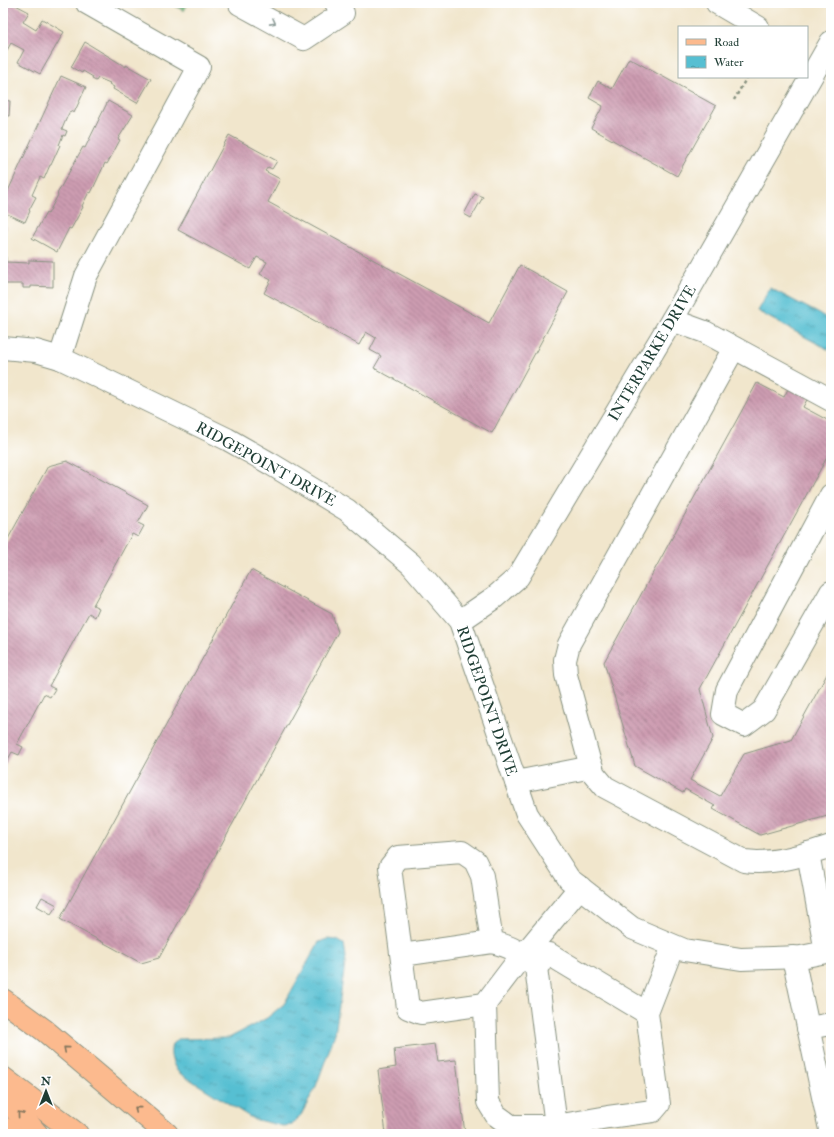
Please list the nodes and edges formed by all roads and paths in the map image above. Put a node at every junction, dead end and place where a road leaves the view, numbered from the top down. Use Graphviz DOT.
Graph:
graph roads {
  1 [pos="87,3"];
  2 [pos="240,3"];
  3 [pos="336,3"];
  4 [pos="717,3"];
  5 [pos="756,26"];
  6 [pos="831,42"];
  7 [pos="819,63"];
  8 [pos="746,78"];
  9 [pos="734,100"];
  10 [pos="672,320"];
  11 [pos="3,348"];
  12 [pos="734,348"];
  13 [pos="60,358"];
  14 [pos="831,400"];
  15 [pos="831,495"];
  16 [pos="831,592"];
  17 [pos="460,621"];
  18 [pos="592,767"];
  19 [pos="516,782"];
  20 [pos="831,846"];
  21 [pos="808,853"];
  22 [pos="580,887"];
  23 [pos="492,942"];
  24 [pos="673,946"];
  25 [pos="828,952"];
  26 [pos="402,954"];
  27 [pos="793,957"];
  28 [pos="529,961"];
  29 [pos="3,1000"];
  30 [pos="485,1004"];
  31 [pos="647,1013"];
  32 [pos="831,1024"];
  33 [pos="808,1028"];
  34 [pos="3,1078"];
  35 [pos="3,1095"];
  36 [pos="556,1126"];
  37 [pos="3,1128"];
  38 [pos="12,1134"];
  39 [pos="37,1134"];
  40 [pos="77,1134"];
  41 [pos="167,1134"];
  42 [pos="831,1134"];
  1 -- 13 [label="street"];
  2 -- 3 [label="street, one-way"];
  4 -- 5 [label="street"];
  6 -- 7 [label="street, INTERPARKE DRIVE"];
  7 -- 10 [label="street, INTERPARKE DRIVE"];
  8 -- 9 [label="path"];
  10 -- 12 [label="street"];
  10 -- 17 [label="street, INTERPARKE DRIVE"];
  11 -- 13 [label="street, RIDGEPOINT DRIVE"];
  12 -- 14 [label="street"];
  12 -- 18 [label="street"];
  13 -- 17 [label="street, RIDGEPOINT DRIVE"];
  15 -- 16 [label="street"];
  17 -- 19 [label="street, RIDGEPOINT DRIVE"];
  18 -- 19 [label="street"];
  18 -- 21 [label="street"];
  19 -- 22 [label="street, RIDGEPOINT DRIVE"];
  20 -- 21 [label="street"];
  21 -- 25 [label="street"];
  22 -- 24 [label="street, RIDGEPOINT DRIVE"];
  22 -- 28 [label="street"];
  23 -- 26 [label="street"];
  23 -- 26 [label="street"];
  23 -- 28 [label="street"];
  24 -- 27 [label="street, RIDGEPOINT DRIVE"];
  24 -- 31 [label="street"];
  25 -- 27 [label="street, RIDGEPOINT DRIVE"];
  26 -- 30 [label="street"];
  27 -- 33 [label="street"];
  28 -- 30 [label="street"];
  28 -- 31 [label="street"];
  28 -- 36 [label="street"];
  41 -- 29 [label="main road, one-way"];
  30 -- 36 [label="street"];
  31 -- 36 [label="street"];
  32 -- 33 [label="street"];
  33 -- 42 [label="street"];
  34 -- 40 [label="main road"];
  39 -- 35 [label="main road, one-way"];
  37 -- 38 [label="main road"];
}
